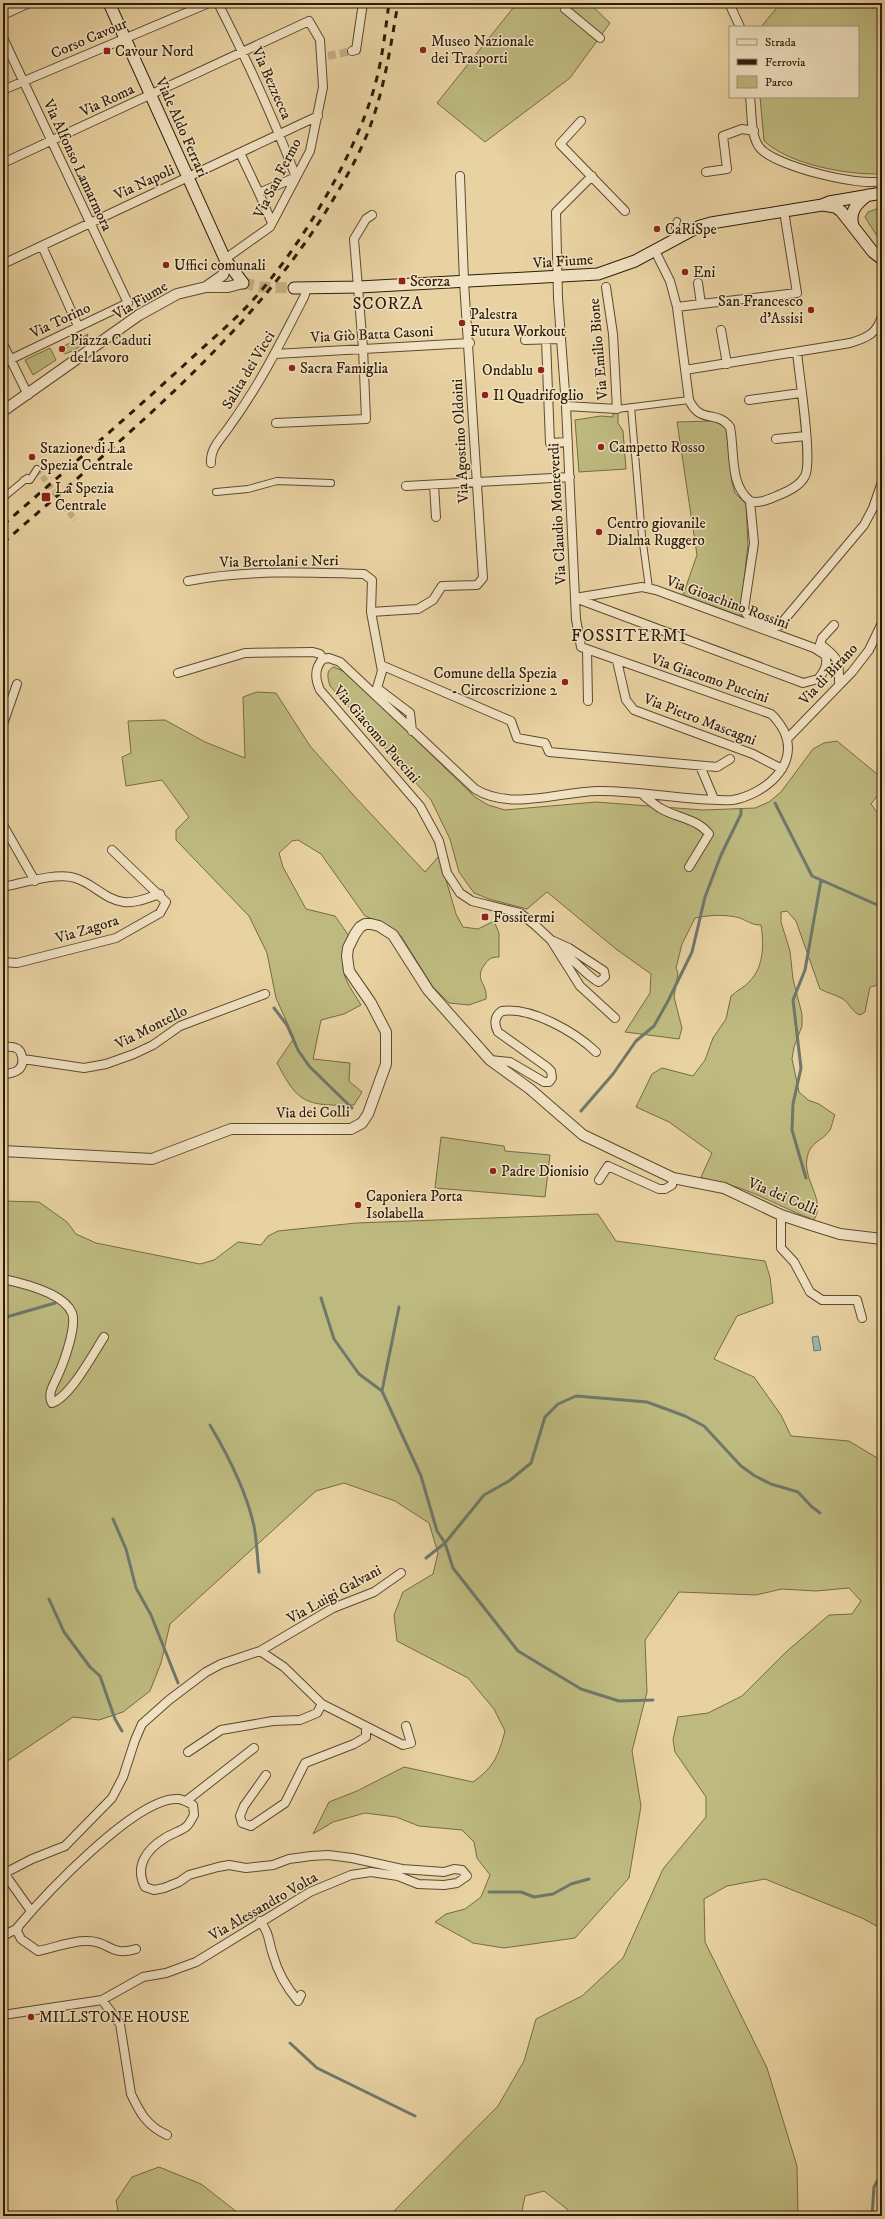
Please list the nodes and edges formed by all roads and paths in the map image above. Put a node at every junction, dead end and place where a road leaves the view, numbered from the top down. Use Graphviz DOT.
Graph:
graph roads {
  1 [pos="29,3"];
  2 [pos="109,3"];
  3 [pos="209,3"];
  4 [pos="218,3"];
  5 [pos="363,3"];
  6 [pos="729,3"];
  7 [pos="565,9"];
  8 [pos="3,15"];
  9 [pos="309,21"];
  10 [pos="740,26"];
  11 [pos="3,38"];
  12 [pos="126,38"];
  13 [pos="600,38"];
  14 [pos="352,51"];
  15 [pos="243,52"];
  16 [pos="23,82"];
  17 [pos="3,90"];
  18 [pos="151,94"];
  19 [pos="750,98"];
  20 [pos="318,116"];
  21 [pos="581,121"];
  22 [pos="754,132"];
  23 [pos="280,134"];
  24 [pos="51,141"];
  25 [pos="240,152"];
  26 [pos="3,163"];
  27 [pos="706,172"];
  28 [pos="460,176"];
  29 [pos="592,176"];
  30 [pos="188,177"];
  31 [pos="296,177"];
  32 [pos="882,181"];
  33 [pos="258,193"];
  34 [pos="882,193"];
  35 [pos="869,195"];
  36 [pos="822,205"];
  37 [pos="624,211"];
  38 [pos="784,211"];
  39 [pos="372,214"];
  40 [pos="90,223"];
  41 [pos="272,223"];
  42 [pos="853,226"];
  43 [pos="42,246"];
  44 [pos="655,251"];
  45 [pos="882,259"];
  46 [pos="226,261"];
  47 [pos="3,264"];
  48 [pos="557,277"];
  49 [pos="464,282"];
  50 [pos="244,283"];
  51 [pos="698,283"];
  52 [pos="206,287"];
  53 [pos="358,287"];
  54 [pos="606,287"];
  55 [pos="294,288"];
  56 [pos="307,288"];
  57 [pos="128,303"];
  58 [pos="701,304"];
  59 [pos="677,307"];
  60 [pos="882,315"];
  61 [pos="78,326"];
  62 [pos="721,330"];
  63 [pos="560,339"];
  64 [pos="525,340"];
  65 [pos="546,340"];
  66 [pos="470,343"];
  67 [pos="3,344"];
  68 [pos="363,348"];
  69 [pos="797,352"];
  70 [pos="275,354"];
  71 [pos="7,361"];
  72 [pos="727,364"];
  73 [pos="685,370"];
  74 [pos="801,393"];
  75 [pos="28,395"];
  76 [pos="689,400"];
  77 [pos="749,400"];
  78 [pos="566,406"];
  79 [pos="631,407"];
  80 [pos="617,409"];
  81 [pos="3,411"];
  82 [pos="276,423"];
  83 [pos="806,436"];
  84 [pos="776,439"];
  85 [pos="568,442"];
  86 [pos="211,463"];
  87 [pos="37,469"];
  88 [pos="570,478"];
  89 [pos="476,482"];
  90 [pos="882,482"];
  91 [pos="331,484"];
  92 [pos="434,485"];
  93 [pos="406,486"];
  94 [pos="216,492"];
  95 [pos="3,498"];
  96 [pos="750,501"];
  97 [pos="436,517"];
  98 [pos="188,581"];
  99 [pos="649,588"];
  100 [pos="575,598"];
  101 [pos="371,612"];
  102 [pos="882,623"];
  103 [pos="834,625"];
  104 [pos="587,650"];
  105 [pos="323,659"];
  106 [pos="617,661"];
  107 [pos="381,665"];
  108 [pos="178,673"];
  109 [pos="839,683"];
  110 [pos="17,684"];
  111 [pos="588,701"];
  112 [pos="3,724"];
  113 [pos="412,731"];
  114 [pos="787,738"];
  115 [pos="730,759"];
  116 [pos="700,766"];
  117 [pos="782,769"];
  118 [pos="642,794"];
  119 [pos="714,799"];
  120 [pos="3,825"];
  121 [pos="112,850"];
  122 [pos="689,867"];
  123 [pos="35,881"];
  124 [pos="3,887"];
  125 [pos="160,894"];
  126 [pos="551,940"];
  127 [pos="3,962"];
  128 [pos="265,994"];
  129 [pos="615,1018"];
  130 [pos="3,1047"];
  131 [pos="596,1052"];
  132 [pos="23,1059"];
  133 [pos="490,1060"];
  134 [pos="3,1075"];
  135 [pos="3,1151"];
  136 [pos="673,1178"];
  137 [pos="599,1180"];
  138 [pos="782,1215"];
  139 [pos="882,1240"];
  140 [pos="3,1279"];
  141 [pos="862,1318"];
  142 [pos="104,1337"];
  143 [pos="401,1573"];
  144 [pos="260,1651"];
  145 [pos="322,1704"];
  146 [pos="406,1726"];
  147 [pos="366,1728"];
  148 [pos="254,1748"];
  149 [pos="188,1752"];
  150 [pos="266,1775"];
  151 [pos="186,1801"];
  152 [pos="4,1873"];
  153 [pos="31,1911"];
  154 [pos="260,1921"];
  155 [pos="18,1928"];
  156 [pos="3,1936"];
  157 [pos="136,1950"];
  158 [pos="301,1995"];
  159 [pos="102,2000"];
  160 [pos="3,2015"];
  161 [pos="167,2135"];
  1 -- 8 [label="street"];
  2 -- 12 [label="main road, Viale Aldo Ferrari"];
  3 -- 12 [label="street, Corso Cavour"];
  4 -- 15 [label="street, Via Bezzecca"];
  5 -- 14 [label="street"];
  6 -- 10 [label="street"];
  7 -- 13 [label="street"];
  9 -- 15 [label="street, Via Roma"];
  9 -- 20 [label="street, Via San Fermo"];
  11 -- 16 [label="street, Via Alfonso Lamarmora"];
  12 -- 16 [label="street, Corso Cavour"];
  12 -- 18 [label="main road, Viale Aldo Ferrari"];
  15 -- 18 [label="street, Via Roma"];
  15 -- 23 [label="street, Via Bezzecca"];
  16 -- 17 [label="street, Corso Cavour"];
  16 -- 24 [label="street, Via Alfonso Lamarmora"];
  18 -- 24 [label="street, Via Roma"];
  18 -- 30 [label="main road, Viale Aldo Ferrari"];
  19 -- 22 [label="street"];
  20 -- 23 [label="street, Via Napoli"];
  20 -- 31 [label="street, Via San Fermo"];
  21 -- 29 [label="street"];
  22 -- 27 [label="street"];
  22 -- 32 [label="street"];
  23 -- 25 [label="street, Via Napoli"];
  23 -- 31 [label="street, Via Bezzecca"];
  24 -- 26 [label="street, Via Roma"];
  24 -- 40 [label="street, Via Alfonso Lamarmora"];
  25 -- 30 [label="street, Via Napoli"];
  25 -- 33 [label="street"];
  28 -- 49 [label="street, Via Agostino Oldoini"];
  29 -- 37 [label="street"];
  29 -- 48 [label="street, Via Claudio Monteverdi"];
  30 -- 40 [label="street, Via Napoli"];
  30 -- 46 [label="main road, Viale Aldo Ferrari"];
  31 -- 33 [label="street"];
  31 -- 41 [label="street, Via San Fermo"];
  33 -- 41 [label="street"];
  34 -- 35 [label="main road, Via Fiume"];
  35 -- 36 [label="main road, Via Fiume"];
  35 -- 42 [label="main road"];
  36 -- 38 [label="main road, Via Fiume"];
  36 -- 42 [label="main road, Via Fiume"];
  38 -- 44 [label="main road, Via Fiume"];
  38 -- 58 [label="street"];
  39 -- 53 [label="street"];
  40 -- 43 [label="street, Via Napoli"];
  40 -- 57 [label="street, Via Alfonso Lamarmora"];
  41 -- 46 [label="street, Via San Fermo"];
  42 -- 45 [label="main road, Via Fiume"];
  43 -- 47 [label="street, Via Napoli"];
  43 -- 61 [label="street"];
  44 -- 48 [label="main road, Via Fiume"];
  44 -- 59 [label="street"];
  46 -- 50 [label="main road, Viale Aldo Ferrari"];
  46 -- 52 [label="street"];
  48 -- 49 [label="main road, Via Fiume"];
  48 -- 63 [label="street, Via Claudio Monteverdi"];
  49 -- 53 [label="main road, Via Fiume"];
  49 -- 66 [label="street, Via Agostino Oldoini"];
  50 -- 52 [label="street, Via Fiume"];
  51 -- 58 [label="street"];
  52 -- 75 [label="street, Via Fiume"];
  53 -- 56 [label="main road, Via Fiume"];
  53 -- 68 [label="street"];
  54 -- 80 [label="street, Via Emilio Bione"];
  55 -- 56 [label="main road, Via Fiume"];
  56 -- 70 [label="street, Salita dei Vicci"];
  57 -- 61 [label="street, Via Torino"];
  58 -- 59 [label="street"];
  59 -- 73 [label="street"];
  60 -- 69 [label="street"];
  61 -- 71 [label="street, Via Torino"];
  62 -- 72 [label="street"];
  63 -- 65 [label="street"];
  63 -- 78 [label="street, Via Claudio Monteverdi"];
  64 -- 65 [label="street"];
  65 -- 85 [label="street"];
  66 -- 68 [label="street, Via Giò Batta Casoni"];
  66 -- 89 [label="street, Via Agostino Oldoini"];
  67 -- 71 [label="street"];
  68 -- 70 [label="street, Via Giò Batta Casoni"];
  68 -- 82 [label="street"];
  69 -- 72 [label="street"];
  69 -- 74 [label="street"];
  70 -- 86 [label="street, Salita dei Vicci"];
  71 -- 75 [label="street"];
  72 -- 73 [label="street"];
  73 -- 76 [label="street"];
  74 -- 77 [label="street"];
  74 -- 83 [label="street"];
  75 -- 81 [label="street, Via Fiume"];
  76 -- 79 [label="street"];
  76 -- 96 [label="street"];
  78 -- 80 [label="street"];
  78 -- 85 [label="street, Via Claudio Monteverdi"];
  79 -- 80 [label="street"];
  79 -- 99 [label="street"];
  83 -- 84 [label="street"];
  83 -- 96 [label="street"];
  85 -- 88 [label="street, Via Claudio Monteverdi"];
  87 -- 95 [label="street"];
  88 -- 89 [label="street"];
  88 -- 100 [label="street, Via Claudio Monteverdi"];
  89 -- 92 [label="street"];
  89 -- 101 [label="street, Via Agostino Oldoini"];
  90 -- 96 [label="street"];
  91 -- 94 [label="street"];
  92 -- 93 [label="street"];
  92 -- 97 [label="street"];
  98 -- 101 [label="street, Via Bertolani e Neri"];
  99 -- 100 [label="street, Via Gioachino Rossini"];
  99 -- 100 [label="street, Via Gioachino Rossini"];
  100 -- 104 [label="street, Via Claudio Monteverdi"];
  101 -- 107 [label="street"];
  102 -- 109 [label="street, Via di Birano"];
  103 -- 109 [label="street"];
  104 -- 106 [label="street, Via Giacomo Puccini"];
  104 -- 111 [label="street"];
  105 -- 108 [label="street"];
  105 -- 113 [label="street, Via Giacomo Puccini"];
  105 -- 126 [label="street, Via Giacomo Puccini"];
  106 -- 114 [label="street, Via Giacomo Puccini"];
  106 -- 117 [label="street, Via Pietro Mascagni"];
  107 -- 113 [label="street"];
  107 -- 116 [label="street"];
  109 -- 114 [label="street, Via di Birano"];
  110 -- 112 [label="street"];
  113 -- 118 [label="street, Via Giacomo Puccini"];
  114 -- 117 [label="street, Via Giacomo Puccini"];
  115 -- 116 [label="street"];
  116 -- 119 [label="street"];
  117 -- 119 [label="street, Via Giacomo Puccini"];
  118 -- 119 [label="street, Via Giacomo Puccini"];
  118 -- 122 [label="street"];
  120 -- 123 [label="street"];
  121 -- 125 [label="street"];
  123 -- 124 [label="street"];
  123 -- 125 [label="street"];
  125 -- 127 [label="street, Via Zagora"];
  126 -- 126 [label="street, Via Giacomo Puccini"];
  126 -- 129 [label="street, Via Giacomo Puccini"];
  128 -- 132 [label="street, Via Montello"];
  130 -- 132 [label="street"];
  131 -- 133 [label="street"];
  132 -- 134 [label="street"];
  133 -- 135 [label="street, Via dei Colli"];
  133 -- 136 [label="street, Via dei Colli"];
  136 -- 137 [label="street"];
  136 -- 138 [label="street, Via dei Colli"];
  138 -- 139 [label="street, Via dei Colli"];
  138 -- 141 [label="street"];
  140 -- 142 [label="street"];
  143 -- 144 [label="street, Via Luigi Galvani"];
  144 -- 145 [label="street"];
  144 -- 152 [label="street, Via Luigi Galvani"];
  145 -- 147 [label="street"];
  145 -- 149 [label="street"];
  146 -- 147 [label="street"];
  147 -- 150 [label="street"];
  148 -- 151 [label="street"];
  151 -- 153 [label="street"];
  151 -- 154 [label="street, Via Alessandro Volta"];
  152 -- 153 [label="street"];
  153 -- 155 [label="street"];
  154 -- 158 [label="street"];
  154 -- 159 [label="street, Via Alessandro Volta"];
  155 -- 156 [label="street"];
  155 -- 157 [label="street"];
  159 -- 160 [label="street, Via Alessandro Volta"];
  159 -- 161 [label="street"];
}
